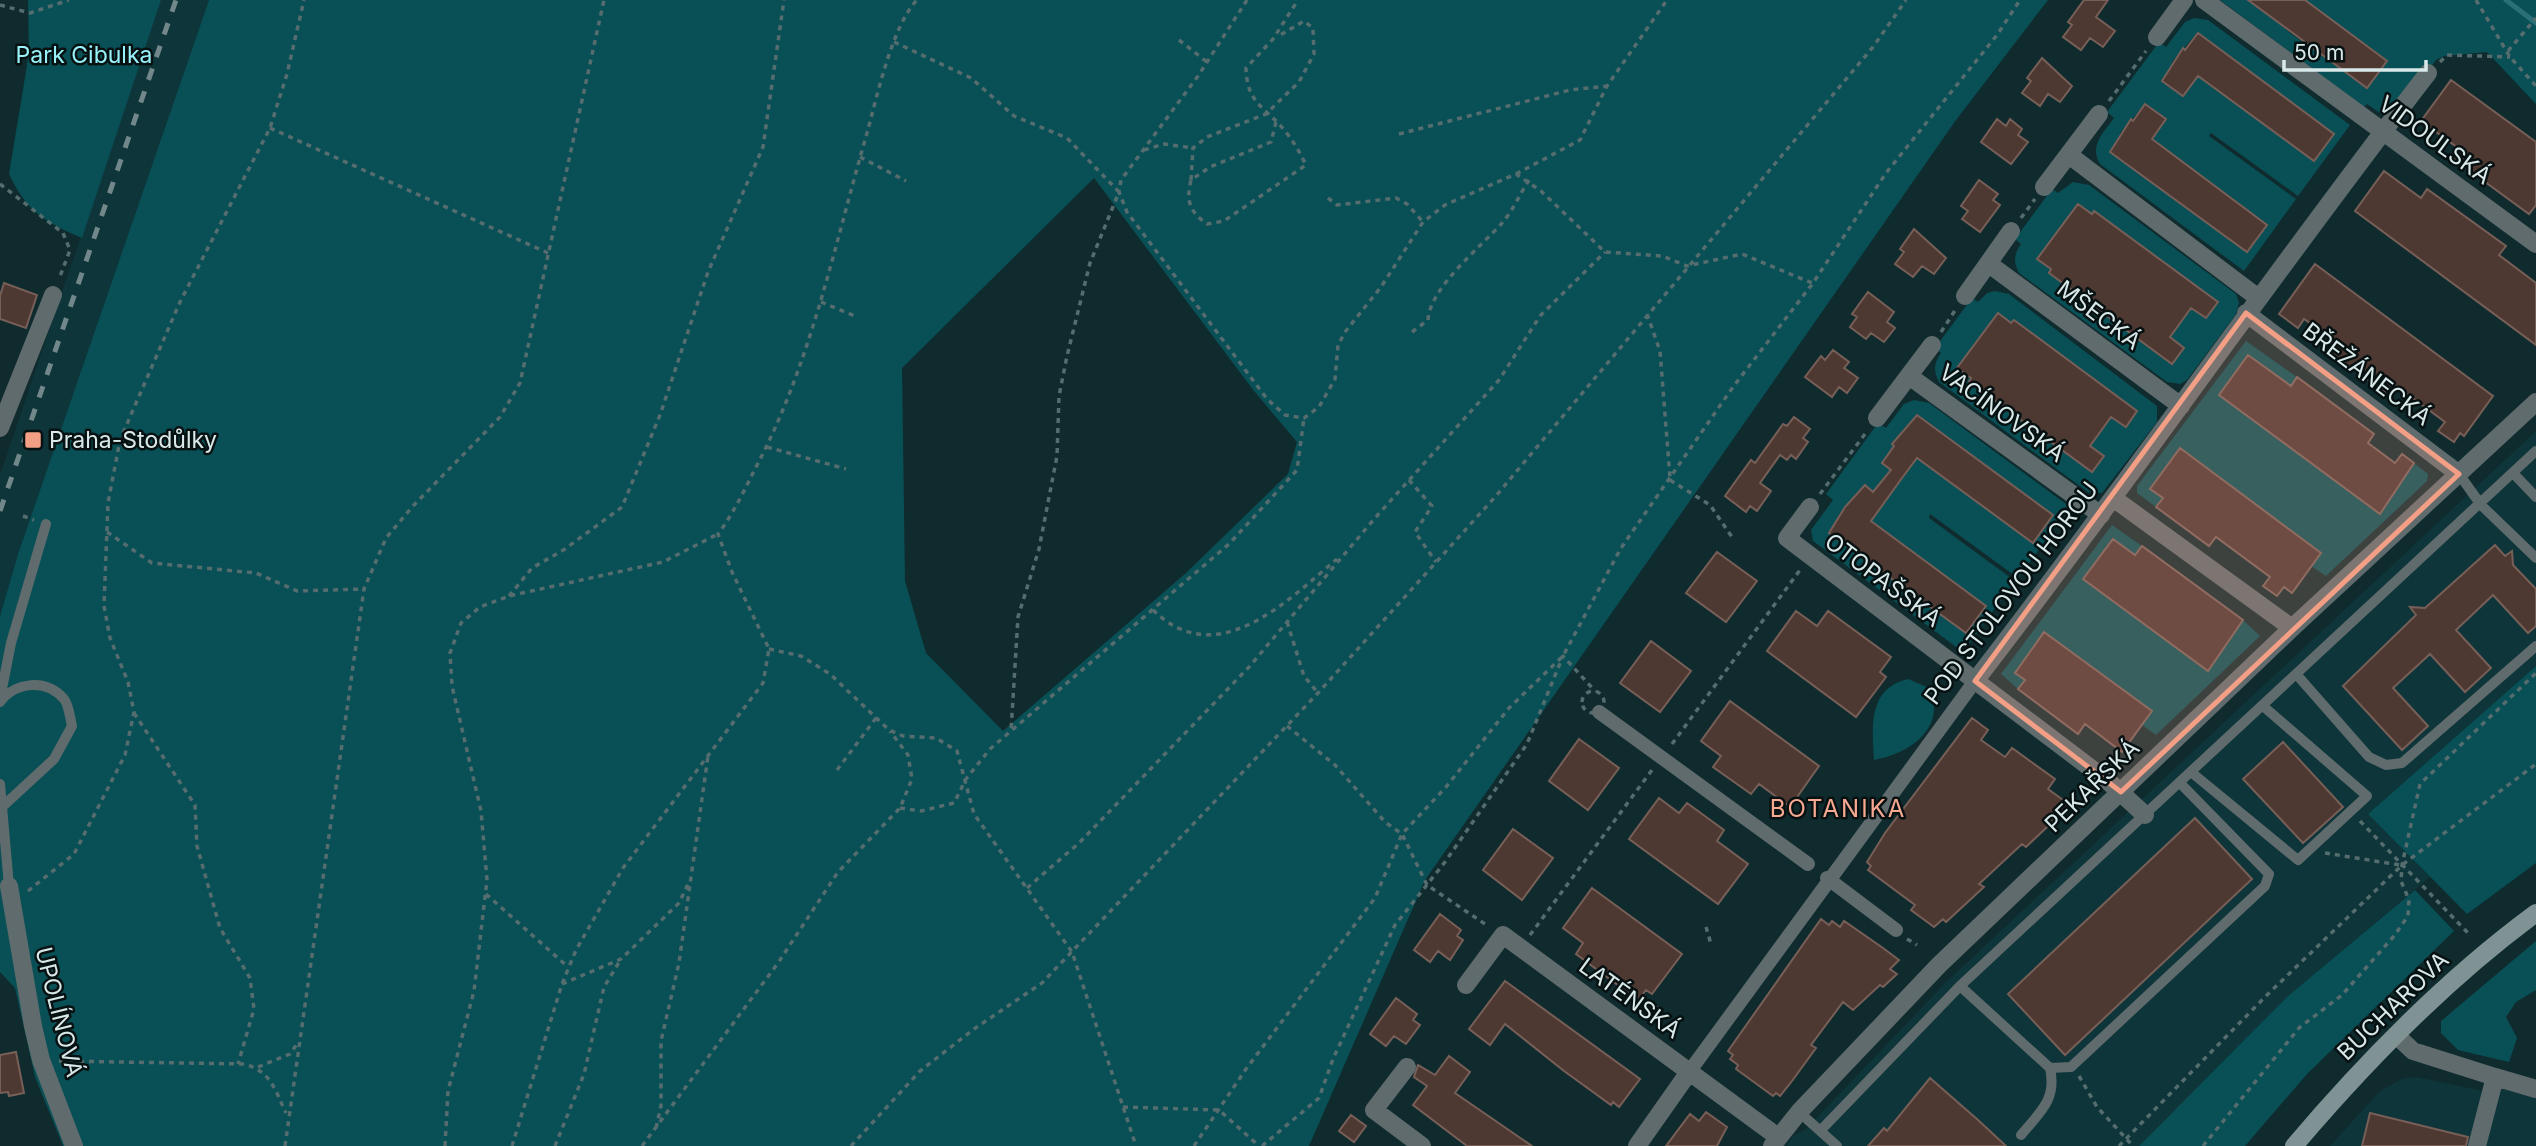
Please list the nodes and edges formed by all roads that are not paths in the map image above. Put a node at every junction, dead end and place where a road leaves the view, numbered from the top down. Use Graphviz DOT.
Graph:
graph roads {
  1 [pos="2184,0"];
  2 [pos="2204,0"];
  3 [pos="2157,37"];
  4 [pos="2428,73"];
  5 [pos="2099,114"];
  6 [pos="2382,131"];
  7 [pos="2069,155"];
  8 [pos="2044,187"];
  9 [pos="2011,231"];
  10 [pos="2536,244"];
  11 [pos="1989,264"];
  12 [pos="52,295"];
  13 [pos="1965,296"];
  14 [pos="2257,297"];
  15 [pos="2246,313"];
  16 [pos="1932,345"];
  17 [pos="1909,376"];
  18 [pos="2536,402"];
  19 [pos="2181,406"];
  20 [pos="1877,418"];
  21 [pos="0,428"];
  22 [pos="2536,451"];
  23 [pos="2513,473"];
  24 [pos="2459,474"];
  25 [pos="2536,497"];
  26 [pos="2113,498"];
  27 [pos="2481,505"];
  28 [pos="1810,507"];
  29 [pos="2101,515"];
  30 [pos="46,524"];
  31 [pos="2536,558"];
  32 [pos="2292,628"];
  33 [pos="2536,646"];
  34 [pos="2297,675"];
  35 [pos="1975,681"];
  36 [pos="0,701"];
  37 [pos="2263,706"];
  38 [pos="1599,712"];
  39 [pos="2191,772"];
  40 [pos="2180,783"];
  41 [pos="0,784"];
  42 [pos="2121,792"];
  43 [pos="2,807"];
  44 [pos="2145,815"];
  45 [pos="1808,864"];
  46 [pos="1829,879"];
  47 [pos="7,889"];
  48 [pos="2536,913"];
  49 [pos="1896,930"];
  50 [pos="1466,985"];
  51 [pos="1960,986"];
  52 [pos="2396,1034"];
  53 [pos="1407,1067"];
  54 [pos="2050,1068"];
  55 [pos="1689,1072"];
  56 [pos="2495,1077"];
  57 [pos="2536,1089"];
  58 [pos="1799,1112"];
  59 [pos="1820,1131"];
  60 [pos="2021,1135"];
  61 [pos="1775,1141"];
  62 [pos="74,1146"];
  63 [pos="1422,1146"];
  64 [pos="1637,1146"];
  65 [pos="1837,1146"];
  66 [pos="2294,1146"];
  67 [pos="2477,1146"];
  1 -- 3 [label="street"];
  2 -- 6 [label="street, VIDOULSKÁ"];
  4 -- 6 [label="street, POD STOLOVOU HOROU"];
  5 -- 7 [label="street"];
  6 -- 10 [label="street, VIDOULSKÁ"];
  6 -- 14 [label="street, POD STOLOVOU HOROU"];
  7 -- 8 [label="street"];
  7 -- 14 [label="street"];
  9 -- 11 [label="street"];
  11 -- 13 [label="street"];
  11 -- 19 [label="street, MŠECKÁ"];
  12 -- 21 [label="street"];
  14 -- 15 [label="street, POD STOLOVOU HOROU"];
  15 -- 19 [label="street, POD STOLOVOU HOROU"];
  15 -- 24 [label="street, BŘEŽÁNECKÁ"];
  16 -- 17 [label="street, VACÍNOVSKÁ"];
  17 -- 20 [label="street, VACÍNOVSKÁ"];
  17 -- 29 [label="street, VACÍNOVSKÁ"];
  18 -- 24 [label="street, PEKAŘSKÁ"];
  19 -- 26 [label="street, POD STOLOVOU HOROU"];
  22 -- 23 [label="lane"];
  23 -- 25 [label="lane"];
  23 -- 27 [label="lane"];
  24 -- 27 [label="lane"];
  24 -- 32 [label="street, PEKAŘSKÁ"];
  26 -- 29 [label="street, POD STOLOVOU HOROU"];
  26 -- 32 [label="street"];
  27 -- 31 [label="lane"];
  27 -- 34 [label="lane"];
  28 -- 35 [label="street, OTOPAŠSKÁ"];
  29 -- 35 [label="street, POD STOLOVOU HOROU"];
  30 -- 36 [label="lane"];
  32 -- 42 [label="street, PEKAŘSKÁ"];
  33 -- 34 [label="lane"];
  34 -- 37 [label="lane"];
  35 -- 42 [label="street, OTOPAŠSKÁ"];
  35 -- 46 [label="street, POD STOLOVOU HOROU"];
  36 -- 43 [label="lane"];
  37 -- 39 [label="lane"];
  37 -- 39 [label="lane"];
  38 -- 45 [label="street"];
  39 -- 40 [label="lane"];
  40 -- 44 [label="lane"];
  40 -- 54 [label="lane"];
  41 -- 43 [label="lane"];
  42 -- 44 [label="street, OTOPAŠSKÁ"];
  42 -- 58 [label="street, PEKAŘSKÁ"];
  43 -- 47 [label="lane"];
  44 -- 51 [label="lane"];
  46 -- 49 [label="street"];
  46 -- 55 [label="street, POD STOLOVOU HOROU"];
  47 -- 62 [label="street, UPOLÍNOVÁ"];
  48 -- 52 [label="main road, BUCHAROVA"];
  50 -- 55 [label="street, LATÉNSKÁ"];
  51 -- 54 [label="lane"];
  51 -- 59 [label="lane"];
  52 -- 56 [label="street"];
  52 -- 66 [label="main road, BUCHAROVA"];
  53 -- 63 [label="street"];
  54 -- 60 [label="lane"];
  55 -- 61 [label="street, LATÉNSKÁ"];
  55 -- 64 [label="street, POD STOLOVOU HOROU"];
  56 -- 57 [label="street"];
  56 -- 67 [label="street"];
  58 -- 59 [label="lane"];
  58 -- 61 [label="street, PEKAŘSKÁ"];
  59 -- 65 [label="lane"];
}
